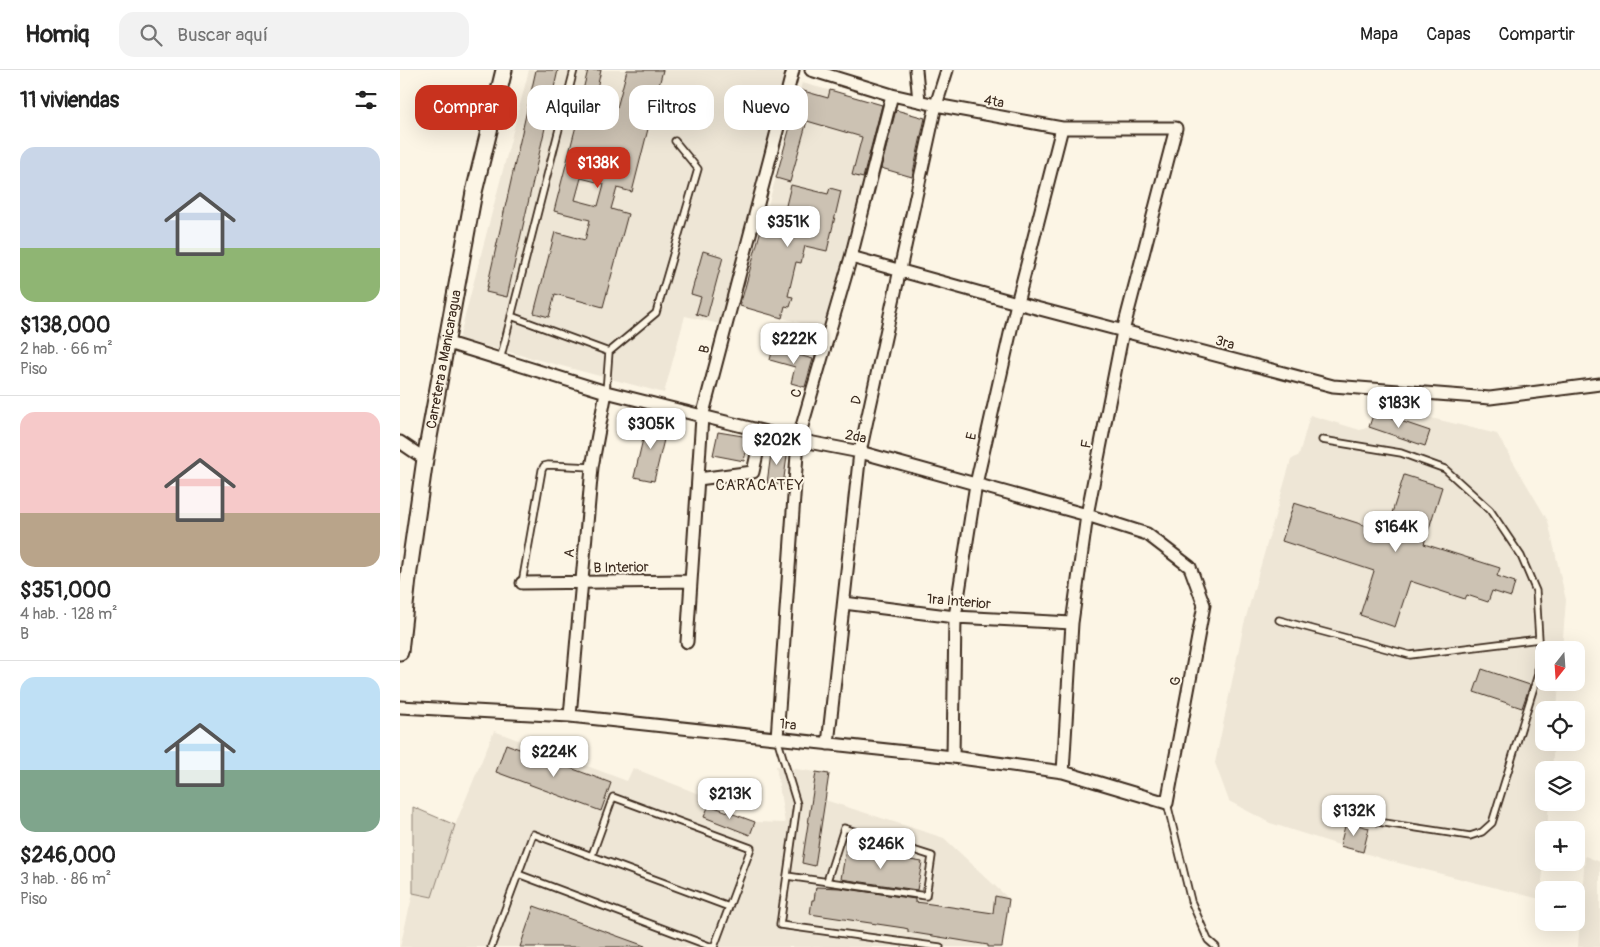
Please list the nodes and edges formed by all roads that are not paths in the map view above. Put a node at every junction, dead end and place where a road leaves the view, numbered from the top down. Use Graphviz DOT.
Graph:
graph roads {
  1 [pos="504,70"];
  2 [pos="574,70"];
  3 [pos="793,70"];
  4 [pos="846,70"];
  5 [pos="916,70"];
  6 [pos="947,70"];
  7 [pos="816,71"];
  8 [pos="850,82"];
  9 [pos="892,95"];
  10 [pos="919,101"];
  11 [pos="936,105"];
  12 [pos="1062,128"];
  13 [pos="1176,128"];
  14 [pos="675,141"];
  15 [pos="851,257"];
  16 [pos="900,271"];
  17 [pos="1017,303"];
  18 [pos="511,316"];
  19 [pos="1123,331"];
  20 [pos="448,343"];
  21 [pos="608,352"];
  22 [pos="500,360"];
  23 [pos="1600,384"];
  24 [pos="606,392"];
  25 [pos="702,417"];
  26 [pos="762,431"];
  27 [pos="798,440"];
  28 [pos="1322,440"];
  29 [pos="400,442"];
  30 [pos="860,452"];
  31 [pos="425,459"];
  32 [pos="592,467"];
  33 [pos="698,479"];
  34 [pos="976,484"];
  35 [pos="1087,515"];
  36 [pos="1190,567"];
  37 [pos="404,578"];
  38 [pos="691,581"];
  39 [pos="582,582"];
  40 [pos="522,583"];
  41 [pos="844,603"];
  42 [pos="955,617"];
  43 [pos="1279,620"];
  44 [pos="1072,623"];
  45 [pos="1538,639"];
  46 [pos="687,642"];
  47 [pos="400,652"];
  48 [pos="400,707"];
  49 [pos="570,716"];
  50 [pos="777,738"];
  51 [pos="828,744"];
  52 [pos="953,757"];
  53 [pos="1063,772"];
  54 [pos="1167,803"];
  55 [pos="1378,822"];
  56 [pos="592,855"];
  57 [pos="518,874"];
  58 [pos="787,876"];
  59 [pos="827,881"];
  60 [pos="729,907"];
  61 [pos="491,947"];
  62 [pos="713,947"];
  63 [pos="940,947"];
  64 [pos="1216,947"];
  1 -- 20 [label="main road, Carretera a Manicaragua"];
  2 -- 18 [label="lane"];
  3 -- 25 [label="street, B"];
  4 -- 8 [label="street"];
  5 -- 10 [label="street"];
  6 -- 11 [label="street, D"];
  7 -- 8 [label="street, 4ta"];
  8 -- 9 [label="street, 4ta"];
  9 -- 10 [label="street, 4ta"];
  9 -- 15 [label="street, C"];
  10 -- 11 [label="street, 4ta"];
  11 -- 12 [label="street, 4ta"];
  11 -- 16 [label="street, D"];
  12 -- 13 [label="street, 4ta"];
  12 -- 17 [label="street, E"];
  13 -- 19 [label="street, F"];
  14 -- 21 [label="lane"];
  15 -- 16 [label="street, 3ra"];
  15 -- 27 [label="street, C"];
  16 -- 17 [label="street, 3ra"];
  16 -- 30 [label="street, D"];
  17 -- 19 [label="street, 3ra"];
  17 -- 34 [label="street, E"];
  18 -- 21 [label="lane"];
  18 -- 22 [label="lane"];
  19 -- 23 [label="street, 3ra"];
  19 -- 35 [label="street, F"];
  20 -- 22 [label="street, 2da"];
  20 -- 31 [label="main road, Carretera a Manicaragua"];
  21 -- 24 [label="lane"];
  22 -- 24 [label="street, 2da"];
  24 -- 25 [label="street, 2da"];
  24 -- 32 [label="street, A"];
  25 -- 26 [label="street, 2da"];
  25 -- 33 [label="street, B"];
  26 -- 27 [label="street, 2da"];
  26 -- 33 [label="street"];
  27 -- 30 [label="street, 2da"];
  27 -- 50 [label="street, C"];
  28 -- 45 [label="lane"];
  29 -- 31 [label="street"];
  30 -- 34 [label="street, 2da"];
  30 -- 41 [label="street, D"];
  31 -- 37 [label="main road, Carretera a Manicaragua"];
  32 -- 39 [label="street, A"];
  32 -- 40 [label="lane"];
  33 -- 38 [label="street, B"];
  34 -- 35 [label="street, 2da"];
  34 -- 42 [label="street, E"];
  35 -- 36 [label="street, 2da"];
  35 -- 44 [label="street, F"];
  36 -- 54 [label="street, G"];
  37 -- 47 [label="main road, Carretera a Manicaragua"];
  38 -- 39 [label="street, B Interior"];
  38 -- 46 [label="street, B"];
  39 -- 40 [label="street, B Interior"];
  39 -- 49 [label="street, A"];
  41 -- 42 [label="street, 1ra Interior"];
  41 -- 51 [label="street, D"];
  42 -- 44 [label="street, 1ra Interior"];
  42 -- 52 [label="street, E"];
  43 -- 45 [label="lane"];
  44 -- 53 [label="street, F"];
  45 -- 55 [label="lane"];
  48 -- 49 [label="street, 1ra"];
  49 -- 50 [label="street, 1ra"];
  50 -- 51 [label="street, 1ra"];
  50 -- 58 [label="lane"];
  51 -- 52 [label="street, 1ra"];
  52 -- 53 [label="street, 1ra"];
  53 -- 54 [label="street, 1ra"];
  54 -- 64 [label="lane"];
  56 -- 57 [label="lane"];
  56 -- 60 [label="lane"];
  56 -- 60 [label="lane"];
  57 -- 61 [label="lane"];
  57 -- 62 [label="lane"];
  58 -- 59 [label="lane"];
  58 -- 63 [label="lane"];
  59 -- 59 [label="lane"];
  60 -- 62 [label="lane"];
}
